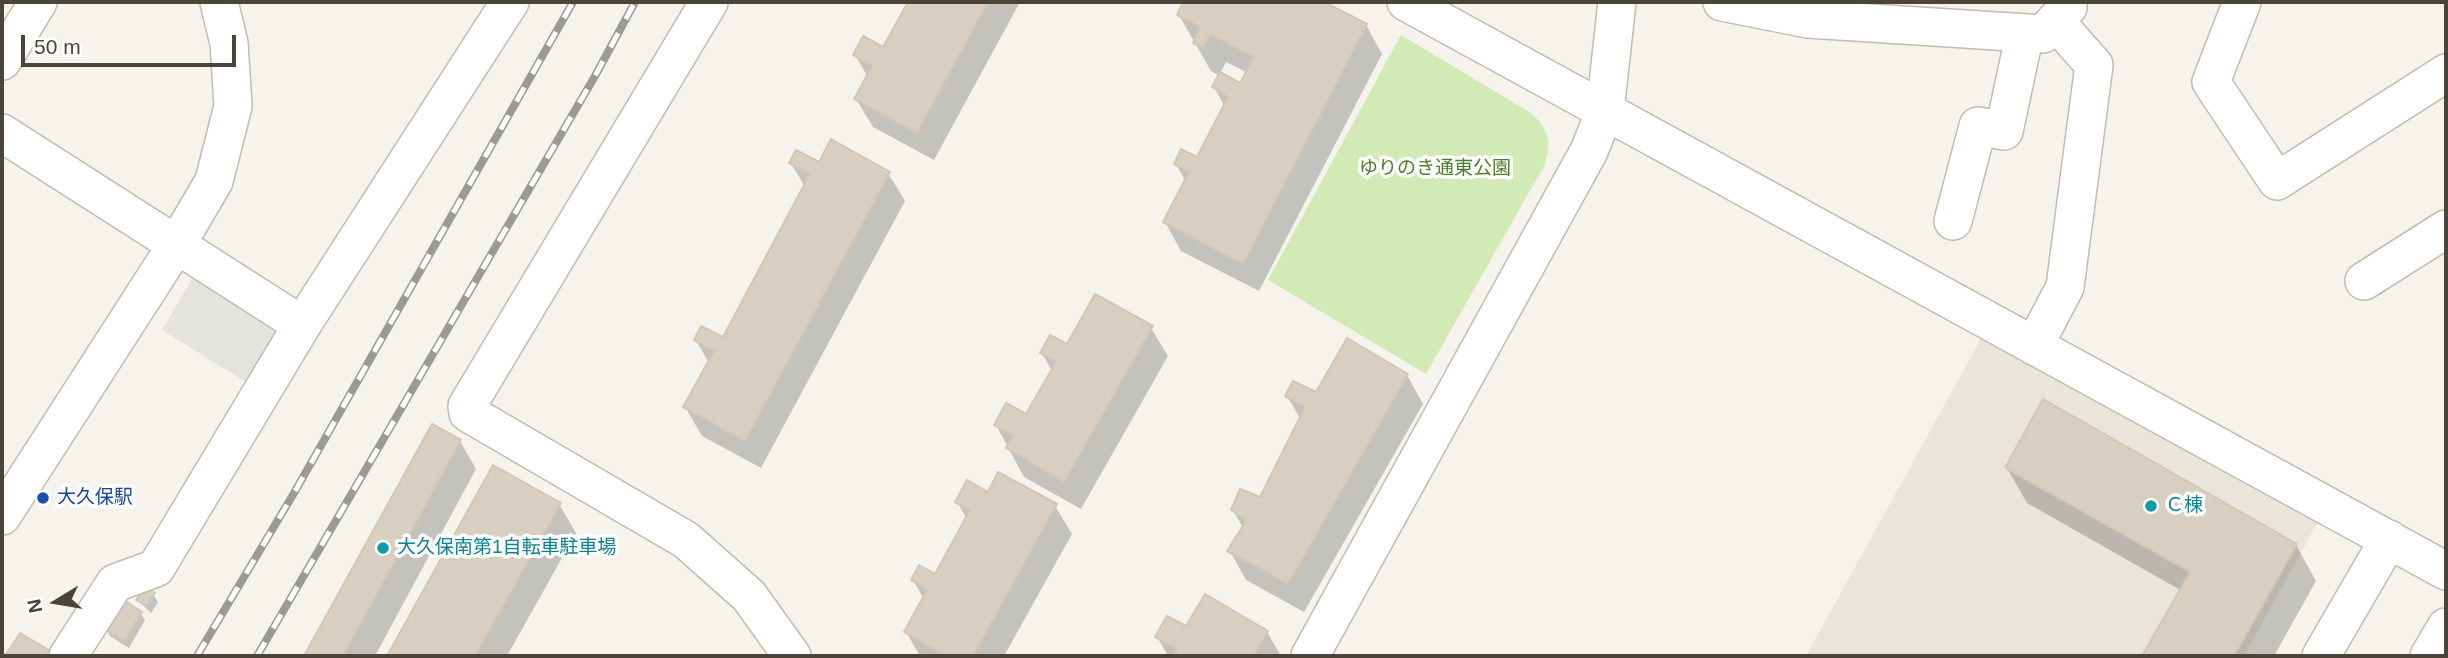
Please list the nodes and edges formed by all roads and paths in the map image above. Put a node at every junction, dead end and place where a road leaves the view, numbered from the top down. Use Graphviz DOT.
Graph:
graph roads {
  1 [pos="38,2"];
  2 [pos="219,2"];
  3 [pos="510,2"];
  4 [pos="709,2"];
  5 [pos="1406,2"];
  6 [pos="1617,2"];
  7 [pos="1722,2"];
  8 [pos="2242,2"];
  9 [pos="2049,18"];
  10 [pos="2,61"];
  11 [pos="2446,73"];
  12 [pos="1605,111"];
  13 [pos="2,133"];
  14 [pos="1953,220"];
  15 [pos="2446,229"];
  16 [pos="177,244"];
  17 [pos="2364,281"];
  18 [pos="302,325"];
  19 [pos="2034,345"];
  20 [pos="2,516"];
  21 [pos="2389,539"];
  22 [pos="2446,571"];
  23 [pos="2446,626"];
  24 [pos="68,656"];
  25 [pos="792,656"];
  26 [pos="1310,656"];
  27 [pos="2321,656"];
  28 [pos="2429,656"];
  1 -- 10 [label="street"];
  2 -- 16 [label="street"];
  3 -- 18 [label="street"];
  4 -- 25 [label="street"];
  5 -- 12 [label="street"];
  6 -- 12 [label="street"];
  7 -- 9 [label="street"];
  8 -- 11 [label="street"];
  9 -- 14 [label="street"];
  9 -- 19 [label="street"];
  12 -- 19 [label="street"];
  12 -- 26 [label="street"];
  13 -- 16 [label="street"];
  15 -- 17 [label="street"];
  16 -- 18 [label="street"];
  16 -- 20 [label="street"];
  18 -- 24 [label="street"];
  19 -- 21 [label="street"];
  21 -- 22 [label="street"];
  21 -- 27 [label="street"];
  23 -- 28 [label="street"];
}
